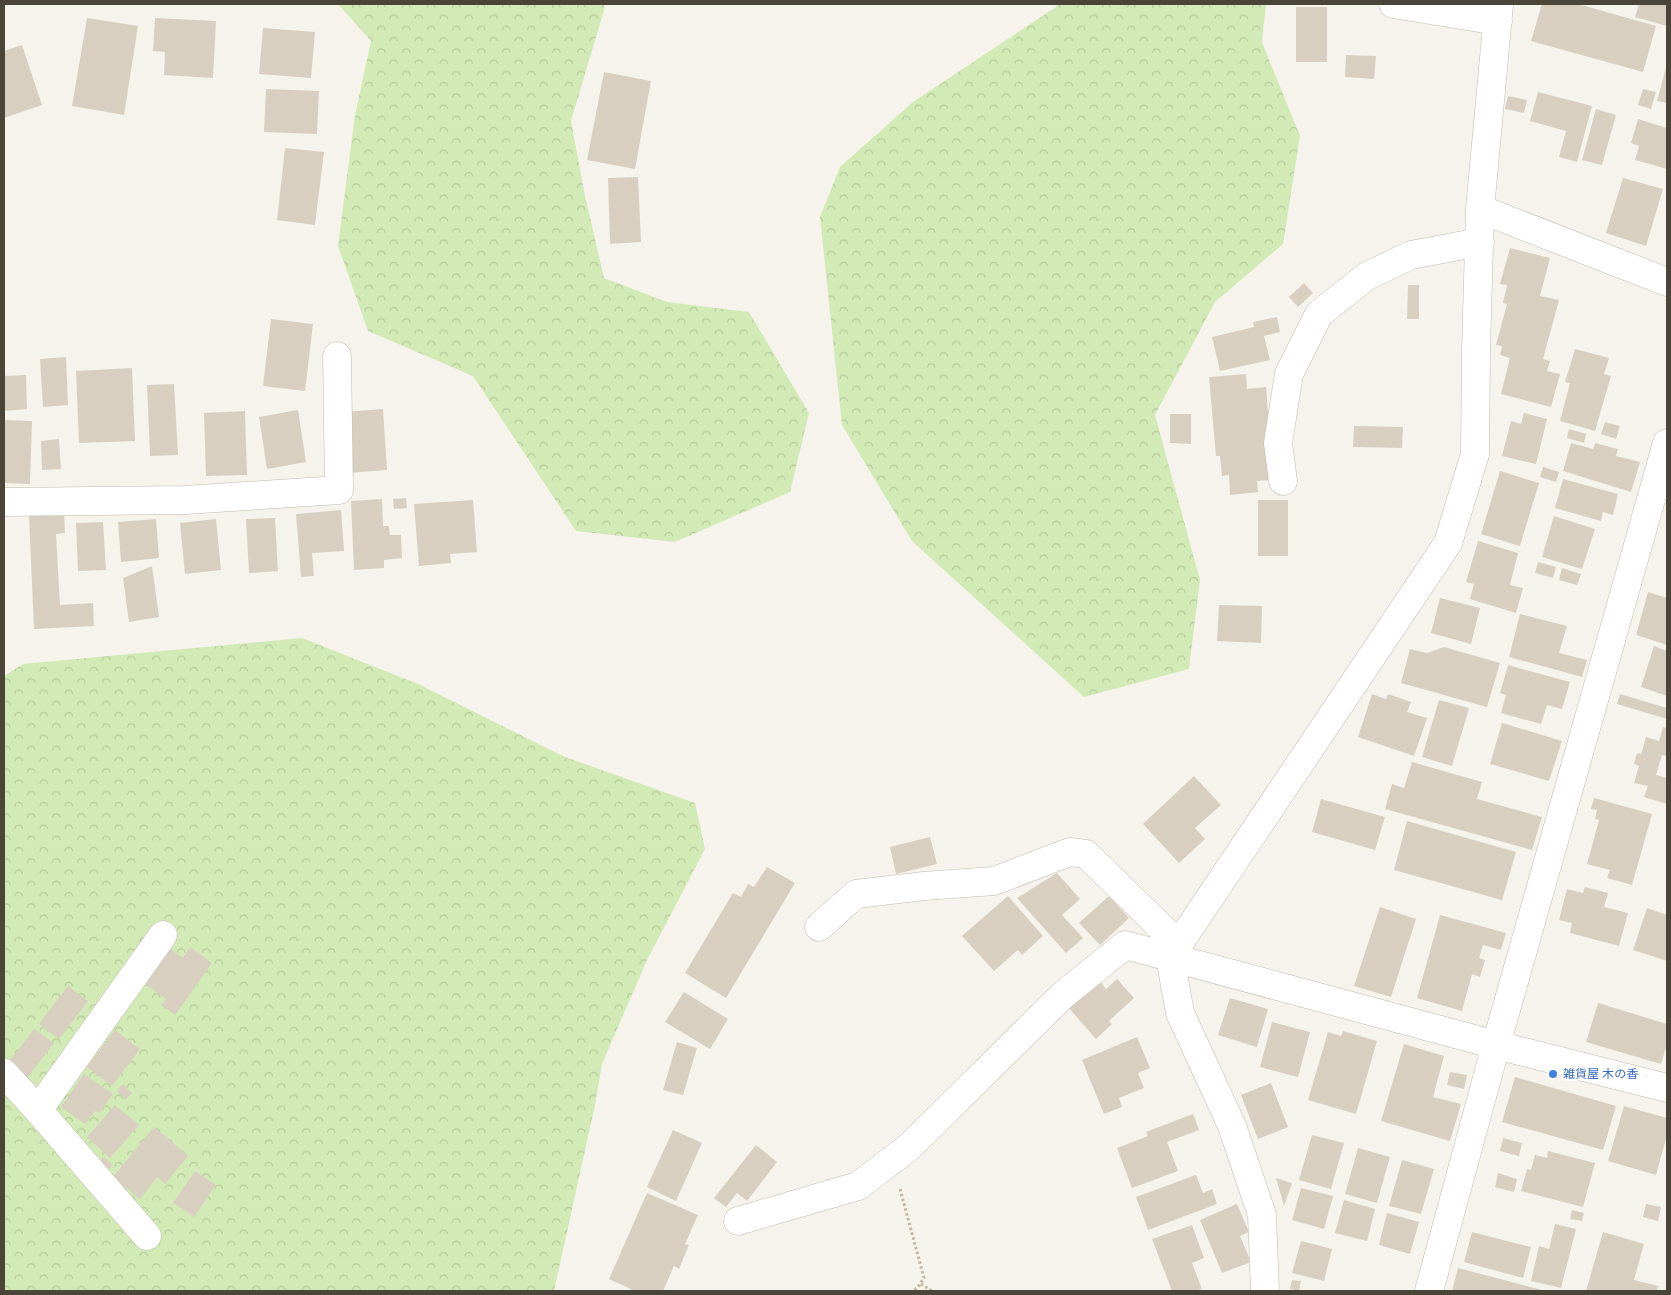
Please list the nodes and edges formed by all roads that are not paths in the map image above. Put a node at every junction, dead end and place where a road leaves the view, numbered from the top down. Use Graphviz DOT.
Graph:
graph roads {
  1 [pos="1393,4"];
  2 [pos="1498,12"];
  3 [pos="1480,210"];
  4 [pos="1480,242"];
  5 [pos="1667,282"];
  6 [pos="337,356"];
  7 [pos="1667,443"];
  8 [pos="1283,481"];
  9 [pos="4,502"];
  10 [pos="819,927"];
  11 [pos="163,935"];
  12 [pos="1174,950"];
  13 [pos="1496,1045"];
  14 [pos="4,1073"];
  15 [pos="1667,1088"];
  16 [pos="38,1110"];
  17 [pos="738,1221"];
  18 [pos="147,1236"];
  19 [pos="1265,1291"];
  20 [pos="1429,1291"];
  1 -- 2 [label="street"];
  2 -- 3 [label="street"];
  3 -- 4 [label="street"];
  3 -- 5 [label="street"];
  4 -- 8 [label="street"];
  4 -- 12 [label="street"];
  6 -- 9 [label="street"];
  7 -- 13 [label="street"];
  10 -- 12 [label="street"];
  11 -- 16 [label="street"];
  12 -- 13 [label="street"];
  12 -- 17 [label="street"];
  12 -- 19 [label="street"];
  13 -- 15 [label="street"];
  13 -- 20 [label="street"];
  14 -- 16 [label="street"];
  16 -- 18 [label="street"];
}
